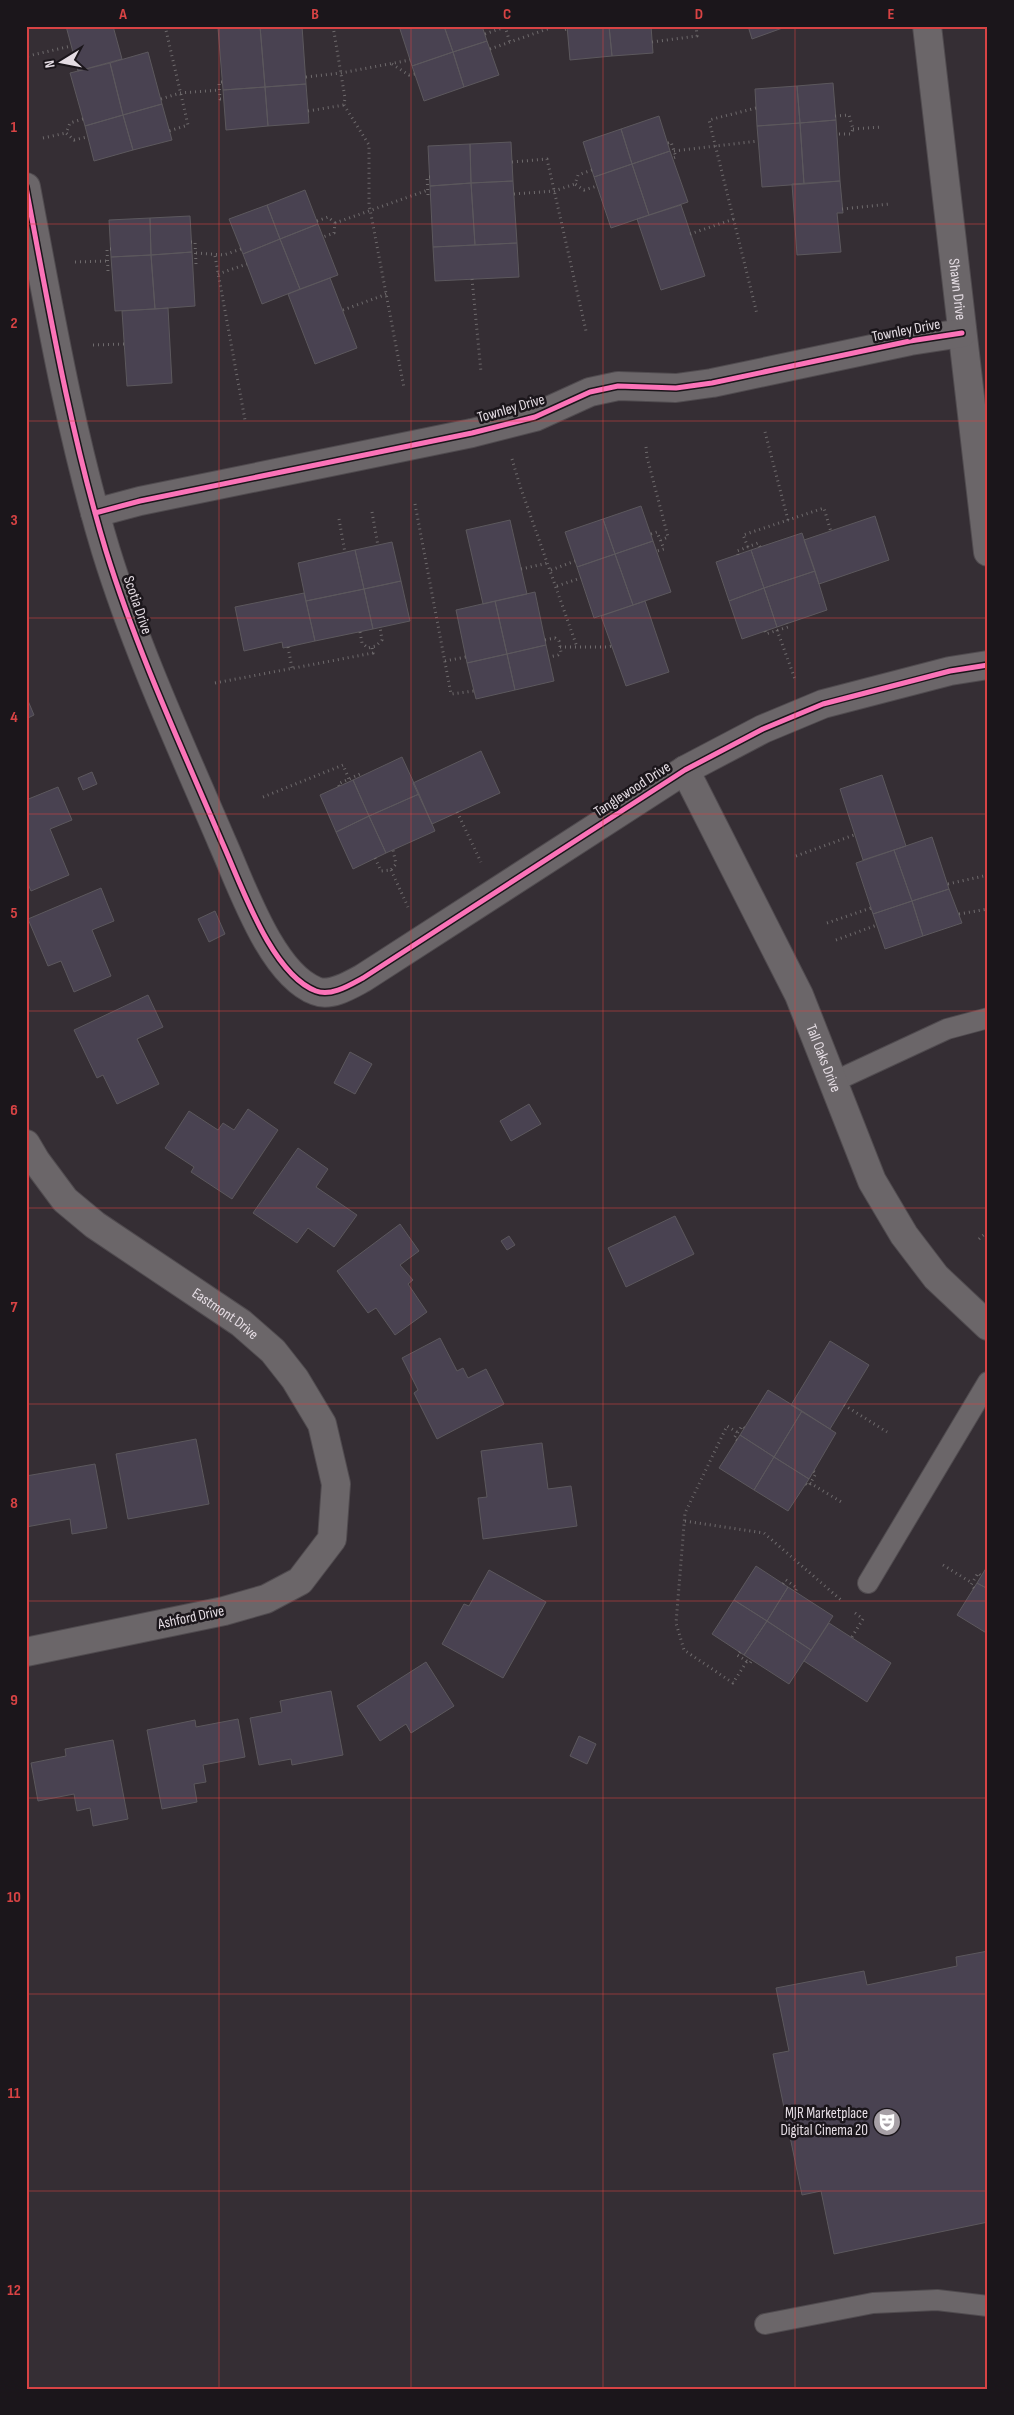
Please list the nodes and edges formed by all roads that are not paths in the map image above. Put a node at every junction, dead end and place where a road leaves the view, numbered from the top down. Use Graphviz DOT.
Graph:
graph roads {
  1 [pos="927,26"];
  2 [pos="26,187"];
  3 [pos="962,333"];
  4 [pos="95,513"];
  5 [pos="988,552"];
  6 [pos="988,665"];
  7 [pos="685,770"];
  8 [pos="318,992"];
  9 [pos="988,1018"];
  10 [pos="833,1082"];
  11 [pos="26,1144"];
  12 [pos="988,1326"];
  13 [pos="988,1382"];
  14 [pos="332,1539"];
  15 [pos="868,1583"];
  16 [pos="26,1652"];
  17 [pos="988,2306"];
  18 [pos="765,2324"];
  1 -- 3 [label="street, Shawn Drive"];
  2 -- 4 [label="street, Scotia Drive"];
  3 -- 4 [label="street, Townley Drive"];
  3 -- 5 [label="street, Shawn Drive"];
  4 -- 8 [label="street, Scotia Drive"];
  6 -- 7 [label="street, Tanglewood Drive"];
  7 -- 8 [label="street, Tanglewood Drive"];
  7 -- 10 [label="street, Tall Oaks Drive"];
  9 -- 10 [label="lane"];
  10 -- 12 [label="street, Tall Oaks Drive"];
  11 -- 14 [label="street, Eastmont Drive"];
  13 -- 15 [label="lane"];
  14 -- 16 [label="street, Ashford Drive"];
  17 -- 18 [label="lane"];
}
